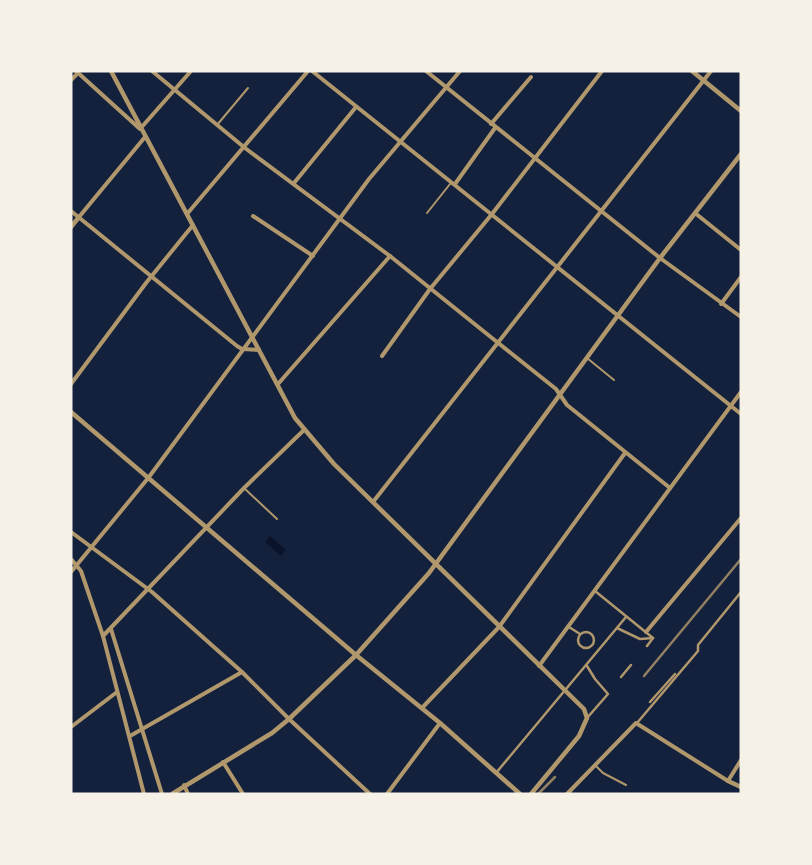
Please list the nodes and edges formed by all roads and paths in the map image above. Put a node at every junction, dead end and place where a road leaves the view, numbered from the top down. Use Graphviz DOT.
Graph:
graph roads {
  1 [pos="87,71"];
  2 [pos="111,71"];
  3 [pos="152,71"];
  4 [pos="192,71"];
  5 [pos="308,71"];
  6 [pos="312,71"];
  7 [pos="426,71"];
  8 [pos="460,71"];
  9 [pos="602,71"];
  10 [pos="692,71"];
  11 [pos="711,71"];
  12 [pos="77,72"];
  13 [pos="82,77"];
  14 [pos="531,77"];
  15 [pos="71,80"];
  16 [pos="704,81"];
  17 [pos="248,88"];
  18 [pos="446,88"];
  19 [pos="176,90"];
  20 [pos="356,107"];
  21 [pos="741,111"];
  22 [pos="217,124"];
  23 [pos="491,124"];
  24 [pos="495,128"];
  25 [pos="140,129"];
  26 [pos="145,137"];
  27 [pos="400,141"];
  28 [pos="245,148"];
  29 [pos="741,154"];
  30 [pos="534,158"];
  31 [pos="294,183"];
  32 [pos="453,183"];
  33 [pos="71,211"];
  34 [pos="603,212"];
  35 [pos="427,213"];
  36 [pos="695,213"];
  37 [pos="187,214"];
  38 [pos="492,214"];
  39 [pos="253,216"];
  40 [pos="79,217"];
  41 [pos="340,219"];
  42 [pos="193,226"];
  43 [pos="71,227"];
  44 [pos="741,250"];
  45 [pos="313,256"];
  46 [pos="390,256"];
  47 [pos="660,258"];
  48 [pos="557,268"];
  49 [pos="152,275"];
  50 [pos="741,277"];
  51 [pos="430,289"];
  52 [pos="721,304"];
  53 [pos="618,316"];
  54 [pos="741,317"];
  55 [pos="253,338"];
  56 [pos="497,342"];
  57 [pos="242,349"];
  58 [pos="260,350"];
  59 [pos="382,356"];
  60 [pos="587,358"];
  61 [pos="614,380"];
  62 [pos="71,384"];
  63 [pos="278,384"];
  64 [pos="741,392"];
  65 [pos="560,394"];
  66 [pos="730,406"];
  67 [pos="71,412"];
  68 [pos="741,414"];
  69 [pos="304,430"];
  70 [pos="625,453"];
  71 [pos="149,477"];
  72 [pos="244,488"];
  73 [pos="670,488"];
  74 [pos="373,502"];
  75 [pos="741,518"];
  76 [pos="277,519"];
  77 [pos="207,527"];
  78 [pos="71,532"];
  79 [pos="93,547"];
  80 [pos="71,559"];
  81 [pos="437,564"];
  82 [pos="78,565"];
  83 [pos="71,572"];
  84 [pos="148,589"];
  85 [pos="596,591"];
  86 [pos="741,592"];
  87 [pos="626,617"];
  88 [pos="570,626"];
  89 [pos="499,627"];
  90 [pos="617,628"];
  91 [pos="110,629"];
  92 [pos="646,632"];
  93 [pos="580,634"];
  94 [pos="103,636"];
  95 [pos="653,638"];
  96 [pos="592,645"];
  97 [pos="647,646"];
  98 [pos="599,651"];
  99 [pos="356,655"];
  100 [pos="631,665"];
  101 [pos="539,666"];
  102 [pos="587,666"];
  103 [pos="242,672"];
  104 [pos="675,674"];
  105 [pos="622,677"];
  106 [pos="566,690"];
  107 [pos="117,692"];
  108 [pos="650,702"];
  109 [pos="422,708"];
  110 [pos="587,718"];
  111 [pos="289,719"];
  112 [pos="440,723"];
  113 [pos="636,723"];
  114 [pos="71,726"];
  115 [pos="142,730"];
  116 [pos="130,736"];
  117 [pos="741,760"];
  118 [pos="223,762"];
  119 [pos="594,764"];
  120 [pos="496,772"];
  121 [pos="728,781"];
  122 [pos="184,785"];
  123 [pos="626,785"];
  124 [pos="512,787"];
  125 [pos="741,787"];
  126 [pos="144,794"];
  127 [pos="162,794"];
  128 [pos="172,794"];
  129 [pos="188,794"];
  130 [pos="243,794"];
  131 [pos="370,794"];
  132 [pos="387,794"];
  133 [pos="512,794"];
  134 [pos="520,794"];
  135 [pos="530,794"];
  136 [pos="567,794"];
  1 -- 13 [label="street"];
  2 -- 25 [label="street"];
  3 -- 19 [label="street"];
  4 -- 19 [label="street"];
  5 -- 28 [label="street"];
  6 -- 20 [label="street"];
  7 -- 18 [label="street"];
  8 -- 18 [label="street"];
  9 -- 30 [label="street"];
  10 -- 16 [label="street"];
  11 -- 16 [label="street"];
  12 -- 13 [label="street"];
  12 -- 15 [label="street"];
  13 -- 25 [label="street"];
  14 -- 23 [label="street"];
  16 -- 21 [label="street"];
  16 -- 34 [label="street"];
  17 -- 22 [label="lane"];
  18 -- 23 [label="street"];
  18 -- 27 [label="street"];
  19 -- 22 [label="street"];
  19 -- 25 [label="street"];
  20 -- 27 [label="street"];
  20 -- 31 [label="street"];
  22 -- 28 [label="street"];
  23 -- 24 [label="street"];
  24 -- 30 [label="street"];
  24 -- 32 [label="street"];
  25 -- 26 [label="street"];
  26 -- 37 [label="street"];
  26 -- 40 [label="street"];
  27 -- 32 [label="street"];
  27 -- 41 [label="street"];
  28 -- 31 [label="street"];
  28 -- 37 [label="street"];
  29 -- 36 [label="street"];
  30 -- 34 [label="street"];
  30 -- 38 [label="street"];
  31 -- 41 [label="street"];
  32 -- 35 [label="lane"];
  32 -- 38 [label="street"];
  33 -- 40 [label="street"];
  34 -- 47 [label="street"];
  34 -- 48 [label="street"];
  36 -- 44 [label="street"];
  36 -- 47 [label="street"];
  37 -- 42 [label="street"];
  38 -- 48 [label="street"];
  38 -- 51 [label="street"];
  39 -- 45 [label="street"];
  40 -- 43 [label="street"];
  40 -- 49 [label="street"];
  41 -- 45 [label="street"];
  41 -- 46 [label="street"];
  42 -- 49 [label="street"];
  42 -- 55 [label="street"];
  45 -- 55 [label="street"];
  46 -- 51 [label="street"];
  46 -- 63 [label="street"];
  47 -- 52 [label="street"];
  47 -- 53 [label="street"];
  48 -- 53 [label="street"];
  48 -- 56 [label="street"];
  49 -- 57 [label="street"];
  49 -- 62 [label="street"];
  50 -- 52 [label="street"];
  51 -- 56 [label="street"];
  51 -- 59 [label="street"];
  52 -- 54 [label="street"];
  53 -- 60 [label="street"];
  53 -- 66 [label="street"];
  55 -- 57 [label="street"];
  55 -- 58 [label="street"];
  56 -- 65 [label="street"];
  56 -- 74 [label="street"];
  57 -- 58 [label="street"];
  57 -- 71 [label="street"];
  58 -- 63 [label="street"];
  60 -- 61 [label="lane"];
  60 -- 65 [label="street"];
  63 -- 69 [label="street"];
  64 -- 66 [label="street"];
  65 -- 70 [label="street"];
  65 -- 81 [label="street"];
  66 -- 68 [label="street"];
  66 -- 73 [label="street"];
  67 -- 71 [label="street"];
  69 -- 72 [label="street"];
  69 -- 74 [label="street"];
  70 -- 73 [label="street"];
  70 -- 89 [label="street"];
  71 -- 77 [label="street"];
  71 -- 79 [label="street"];
  72 -- 76 [label="lane"];
  72 -- 77 [label="street"];
  73 -- 85 [label="street"];
  74 -- 81 [label="street"];
  75 -- 92 [label="street"];
  77 -- 84 [label="street"];
  77 -- 99 [label="street"];
  78 -- 79 [label="street"];
  79 -- 82 [label="street"];
  79 -- 84 [label="street"];
  80 -- 82 [label="street"];
  81 -- 89 [label="street"];
  81 -- 99 [label="street"];
  82 -- 83 [label="street"];
  82 -- 94 [label="street"];
  84 -- 91 [label="street"];
  84 -- 103 [label="street"];
  85 -- 87 [label="street"];
  85 -- 88 [label="street"];
  86 -- 113 [label="street"];
  87 -- 90 [label="street"];
  87 -- 92 [label="street"];
  88 -- 93 [label="street"];
  88 -- 101 [label="street"];
  89 -- 101 [label="street"];
  89 -- 109 [label="street"];
  90 -- 95 [label="street"];
  90 -- 98 [label="street"];
  91 -- 94 [label="street"];
  91 -- 115 [label="street"];
  92 -- 95 [label="street"];
  93 -- 96 [label="street"];
  93 -- 96 [label="street"];
  94 -- 107 [label="street"];
  95 -- 97 [label="street"];
  96 -- 98 [label="street"];
  98 -- 102 [label="street"];
  99 -- 109 [label="street"];
  99 -- 111 [label="street"];
  100 -- 105 [label="street"];
  101 -- 106 [label="street"];
  102 -- 106 [label="street"];
  102 -- 110 [label="street"];
  103 -- 111 [label="street"];
  103 -- 115 [label="street"];
  104 -- 108 [label="street"];
  106 -- 110 [label="street"];
  106 -- 120 [label="street"];
  107 -- 114 [label="street"];
  107 -- 116 [label="street"];
  109 -- 112 [label="street"];
  110 -- 135 [label="street"];
  111 -- 118 [label="street"];
  111 -- 131 [label="street"];
  112 -- 120 [label="street"];
  112 -- 132 [label="street"];
  113 -- 119 [label="street"];
  113 -- 121 [label="street"];
  115 -- 116 [label="street"];
  115 -- 127 [label="street"];
  116 -- 126 [label="street"];
  117 -- 121 [label="street"];
  118 -- 122 [label="street"];
  118 -- 130 [label="street"];
  119 -- 123 [label="lane"];
  119 -- 136 [label="street"];
  120 -- 124 [label="street"];
  121 -- 125 [label="street"];
  122 -- 128 [label="street"];
  122 -- 129 [label="street"];
  124 -- 133 [label="street"];
  124 -- 134 [label="street"];
}
